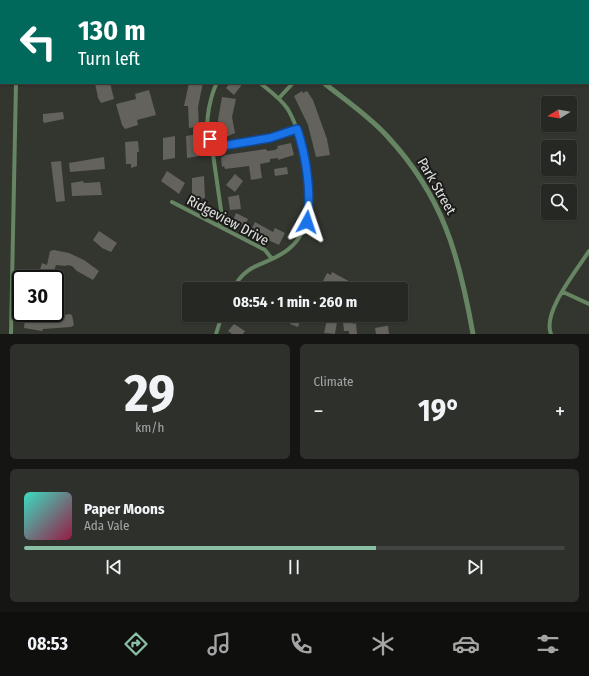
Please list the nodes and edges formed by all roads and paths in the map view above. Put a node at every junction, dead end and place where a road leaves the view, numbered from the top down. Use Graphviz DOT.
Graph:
graph roads {
  1 [pos="16,84"];
  2 [pos="217,84"];
  3 [pos="261,84"];
  4 [pos="292,84"];
  5 [pos="325,84"];
  6 [pos="279,98"];
  7 [pos="297,129"];
  8 [pos="213,154"];
  9 [pos="172,202"];
  10 [pos="219,225"];
  11 [pos="589,251"];
  12 [pos="272,259"];
  13 [pos="238,282"];
  14 [pos="563,292"];
  15 [pos="589,304"];
  16 [pos="220,322"];
  17 [pos="11,334"];
  18 [pos="216,334"];
  19 [pos="473,334"];
  20 [pos="551,334"];
  1 -- 17 [label="street"];
  2 -- 7 [label="street"];
  3 -- 6 [label="street"];
  4 -- 6 [label="street"];
  5 -- 19 [label="street, Park Street"];
  6 -- 7 [label="street"];
  7 -- 12 [label="street"];
  8 -- 10 [label="street"];
  9 -- 10 [label="street, Ridgeview Drive"];
  10 -- 12 [label="street, Ridgeview Drive"];
  11 -- 14 [label="street"];
  12 -- 13 [label="street"];
  14 -- 15 [label="street"];
  14 -- 20 [label="street"];
  16 -- 18 [label="street"];
}
